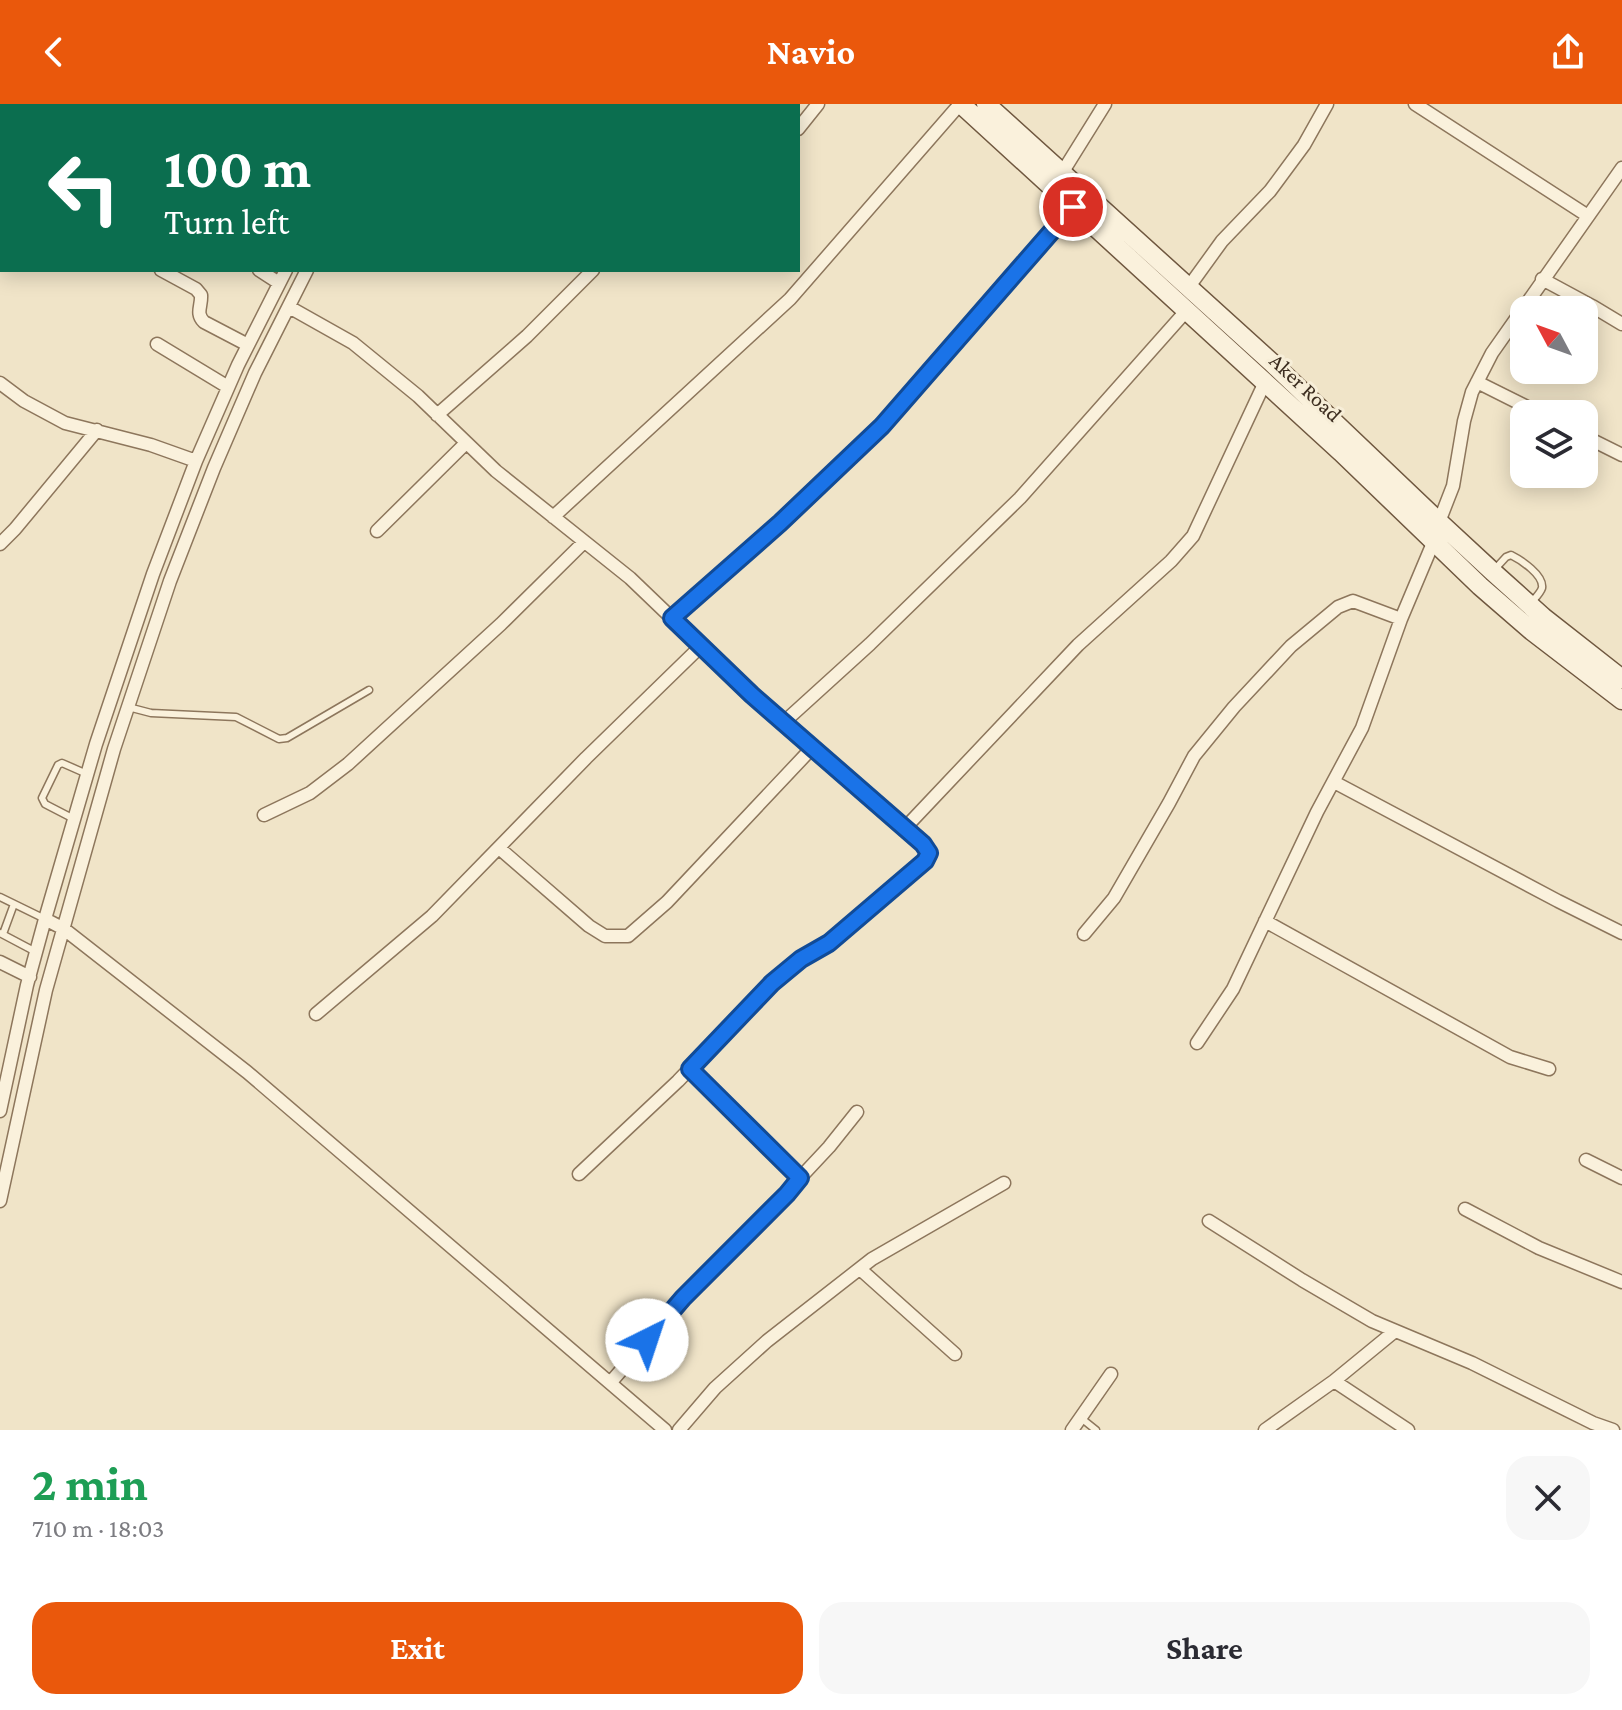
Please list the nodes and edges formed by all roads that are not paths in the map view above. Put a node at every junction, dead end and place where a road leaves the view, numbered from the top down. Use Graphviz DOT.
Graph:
graph roads {
  1 [pos="818,104"];
  2 [pos="961,104"];
  3 [pos="986,104"];
  4 [pos="1105,104"];
  5 [pos="1327,104"];
  6 [pos="1415,104"];
  7 [pos="800,126"];
  8 [pos="1622,168"];
  9 [pos="1062,173"];
  10 [pos="1073,207"];
  11 [pos="1588,216"];
  12 [pos="1124,241"];
  13 [pos="165,272"];
  14 [pos="262,272"];
  15 [pos="285,272"];
  16 [pos="306,272"];
  17 [pos="591,272"];
  18 [pos="1542,279"];
  19 [pos="279,283"];
  20 [pos="1188,288"];
  21 [pos="289,307"];
  22 [pos="1187,310"];
  23 [pos="1622,324"];
  24 [pos="157,344"];
  25 [pos="248,345"];
  26 [pos="1265,382"];
  27 [pos="1477,382"];
  28 [pos="0,383"];
  29 [pos="228,387"];
  30 [pos="1513,400"];
  31 [pos="437,415"];
  32 [pos="97,430"];
  33 [pos="466,443"];
  34 [pos="1598,443"];
  35 [pos="1622,455"];
  36 [pos="196,461"];
  37 [pos="553,517"];
  38 [pos="1439,522"];
  39 [pos="377,531"];
  40 [pos="584,542"];
  41 [pos="1433,543"];
  42 [pos="0,544"];
  43 [pos="1493,572"];
  44 [pos="1530,603"];
  45 [pos="672,618"];
  46 [pos="1401,619"];
  47 [pos="1517,619"];
  48 [pos="701,646"];
  49 [pos="1622,679"];
  50 [pos="369,690"];
  51 [pos="1622,700"];
  52 [pos="128,707"];
  53 [pos="783,723"];
  54 [pos="812,748"];
  55 [pos="87,774"];
  56 [pos="1334,782"];
  57 [pos="264,815"];
  58 [pos="74,819"];
  59 [pos="905,828"];
  60 [pos="499,848"];
  61 [pos="0,897"];
  62 [pos="14,904"];
  63 [pos="45,919"];
  64 [pos="1265,921"];
  65 [pos="64,929"];
  66 [pos="1,933"];
  67 [pos="1622,933"];
  68 [pos="1084,934"];
  69 [pos="36,952"];
  70 [pos="0,962"];
  71 [pos="30,977"];
  72 [pos="316,1014"];
  73 [pos="1197,1043"];
  74 [pos="690,1069"];
  75 [pos="1549,1069"];
  76 [pos="0,1111"];
  77 [pos="857,1112"];
  78 [pos="1586,1160"];
  79 [pos="579,1174"];
  80 [pos="800,1178"];
  81 [pos="1622,1178"];
  82 [pos="1004,1183"];
  83 [pos="0,1201"];
  84 [pos="1465,1209"];
  85 [pos="1209,1221"];
  86 [pos="860,1269"];
  87 [pos="1622,1282"];
  88 [pos="1395,1331"];
  89 [pos="955,1354"];
  90 [pos="1111,1374"];
  91 [pos="1334,1381"];
  92 [pos="611,1382"];
  93 [pos="1081,1418"];
  94 [pos="665,1430"];
  95 [pos="679,1430"];
  96 [pos="1072,1430"];
  97 [pos="1096,1430"];
  98 [pos="1265,1430"];
  99 [pos="1408,1430"];
  100 [pos="1613,1430"];
  1 -- 7 [label="street"];
  2 -- 10 [label="street, Aker Road"];
  2 -- 37 [label="street"];
  3 -- 9 [label="street, Aker Road"];
  4 -- 9 [label="street"];
  5 -- 20 [label="street"];
  6 -- 11 [label="street"];
  8 -- 11 [label="street"];
  9 -- 12 [label="street, Aker Road"];
  10 -- 12 [label="street, Aker Road"];
  10 -- 45 [label="street"];
  11 -- 18 [label="street"];
  12 -- 20 [label="street, Aker Road"];
  12 -- 22 [label="street, Aker Road"];
  13 -- 25 [label="street"];
  14 -- 19 [label="street"];
  15 -- 19 [label="street"];
  16 -- 21 [label="street"];
  17 -- 31 [label="street"];
  18 -- 23 [label="street"];
  18 -- 27 [label="street"];
  19 -- 25 [label="street"];
  20 -- 38 [label="street, Aker Road"];
  21 -- 31 [label="street"];
  21 -- 52 [label="street"];
  22 -- 26 [label="street, Aker Road"];
  22 -- 53 [label="street"];
  24 -- 29 [label="street"];
  25 -- 29 [label="street"];
  26 -- 41 [label="street, Aker Road"];
  26 -- 59 [label="street"];
  27 -- 30 [label="street"];
  27 -- 38 [label="street"];
  28 -- 32 [label="street"];
  29 -- 36 [label="street"];
  31 -- 33 [label="street"];
  32 -- 36 [label="street"];
  32 -- 42 [label="street"];
  33 -- 37 [label="street"];
  33 -- 39 [label="street"];
  34 -- 35 [label="street"];
  36 -- 55 [label="street"];
  37 -- 40 [label="street"];
  38 -- 43 [label="street, Aker Road"];
  40 -- 45 [label="street"];
  40 -- 57 [label="street"];
  41 -- 46 [label="street"];
  41 -- 47 [label="street, Aker Road"];
  43 -- 44 [label="street, Aker Road"];
  43 -- 44 [label="lane"];
  44 -- 47 [label="lane"];
  44 -- 49 [label="street, Aker Road"];
  45 -- 48 [label="street"];
  46 -- 56 [label="street"];
  46 -- 68 [label="street"];
  47 -- 51 [label="street, Aker Road"];
  48 -- 53 [label="street"];
  48 -- 60 [label="street"];
  50 -- 52 [label="lane"];
  52 -- 65 [label="street"];
  53 -- 54 [label="street"];
  54 -- 59 [label="street"];
  54 -- 60 [label="street"];
  55 -- 58 [label="street"];
  55 -- 58 [label="lane"];
  56 -- 64 [label="street"];
  56 -- 67 [label="street"];
  58 -- 63 [label="street"];
  59 -- 74 [label="street"];
  60 -- 72 [label="street"];
  61 -- 62 [label="lane"];
  62 -- 63 [label="lane"];
  62 -- 66 [label="lane"];
  63 -- 65 [label="street"];
  63 -- 69 [label="street"];
  64 -- 73 [label="street"];
  64 -- 75 [label="street"];
  65 -- 83 [label="street"];
  65 -- 92 [label="street"];
  66 -- 69 [label="lane"];
  69 -- 71 [label="street"];
  70 -- 71 [label="street"];
  71 -- 76 [label="street"];
  74 -- 79 [label="street"];
  74 -- 80 [label="street"];
  77 -- 80 [label="street"];
  78 -- 81 [label="street"];
  80 -- 92 [label="street"];
  82 -- 86 [label="street"];
  84 -- 87 [label="street"];
  85 -- 88 [label="street"];
  86 -- 89 [label="street"];
  86 -- 95 [label="street"];
  88 -- 91 [label="street"];
  88 -- 100 [label="street"];
  90 -- 93 [label="street"];
  91 -- 98 [label="street"];
  91 -- 99 [label="street"];
  92 -- 94 [label="street"];
  93 -- 96 [label="street"];
  93 -- 97 [label="lane"];
}
